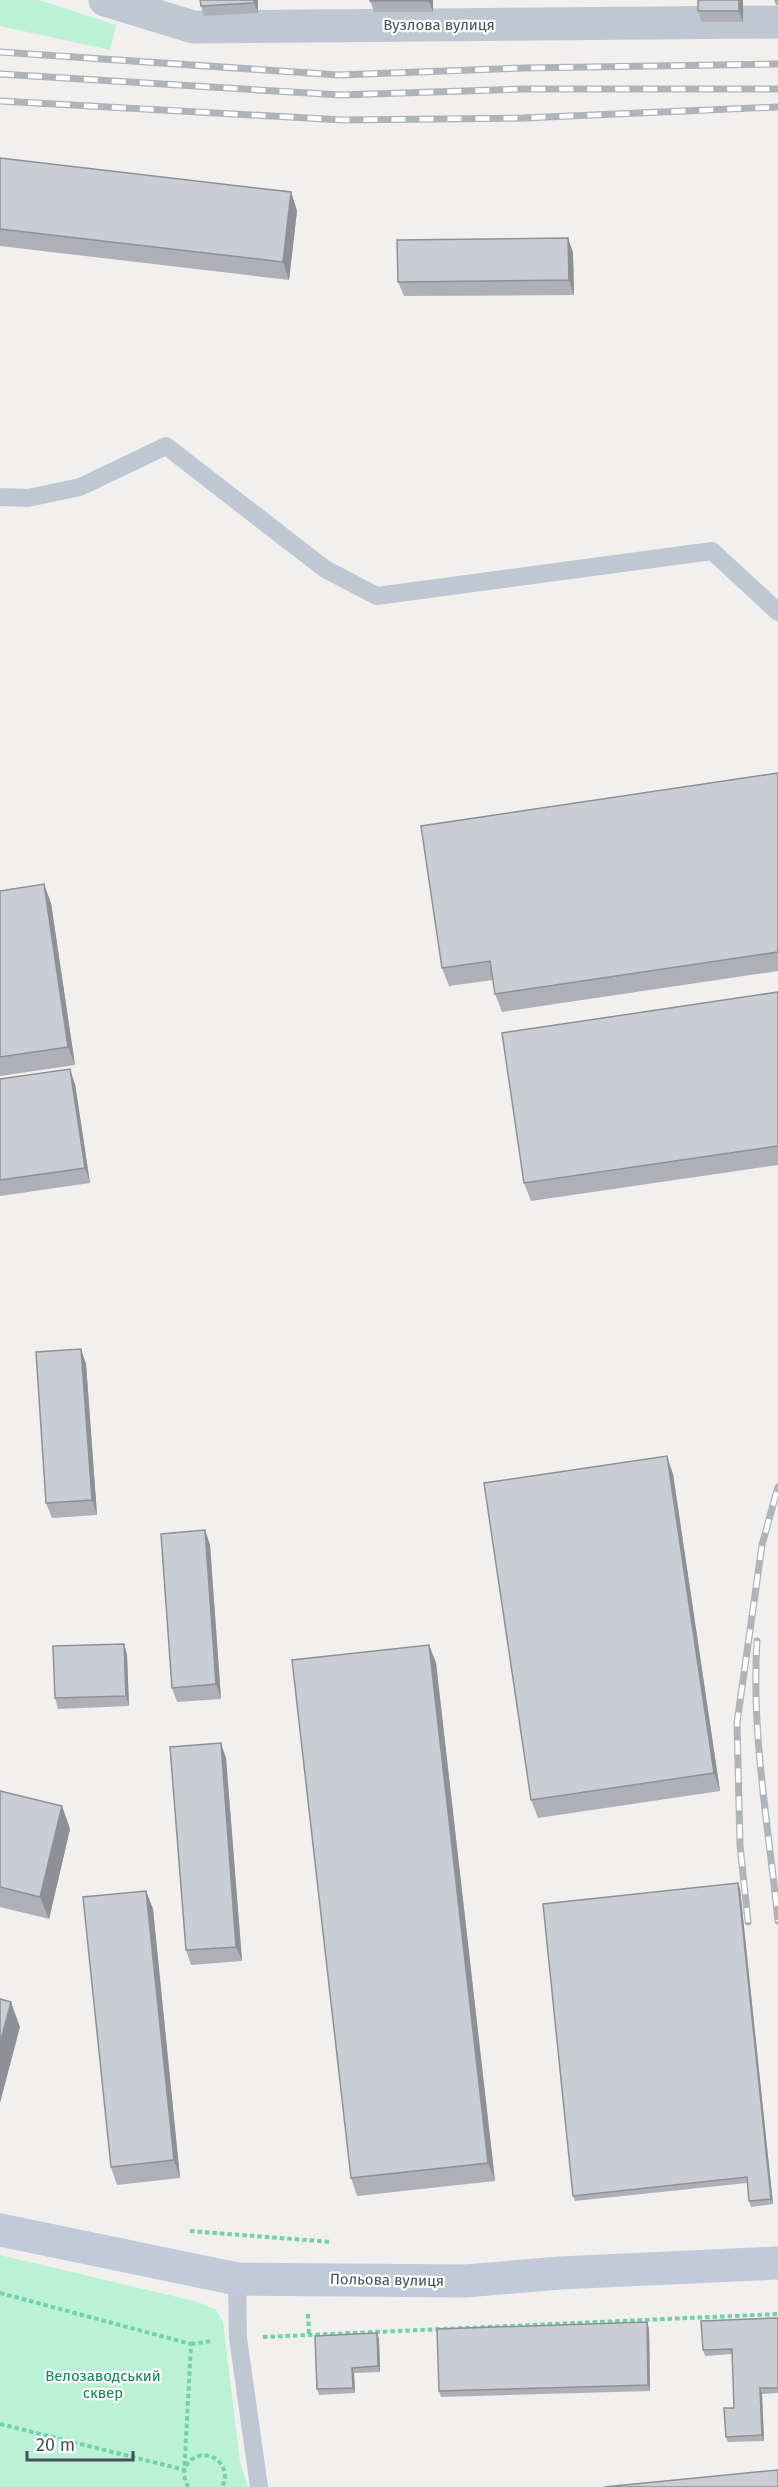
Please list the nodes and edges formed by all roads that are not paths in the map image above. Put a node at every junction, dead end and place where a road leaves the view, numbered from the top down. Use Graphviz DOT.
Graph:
graph roads {
  1 [pos="105,0"];
  2 [pos="778,22"];
  3 [pos="0,497"];
  4 [pos="778,612"];
  5 [pos="0,2230"];
  6 [pos="778,2263"];
  7 [pos="237,2279"];
  8 [pos="259,2487"];
  1 -- 2 [label="street, Вузлова вулиця"];
  3 -- 4 [label="lane"];
  5 -- 7 [label="main road, Польова вулиця"];
  6 -- 7 [label="main road, Польова вулиця"];
  7 -- 8 [label="lane"];
}
